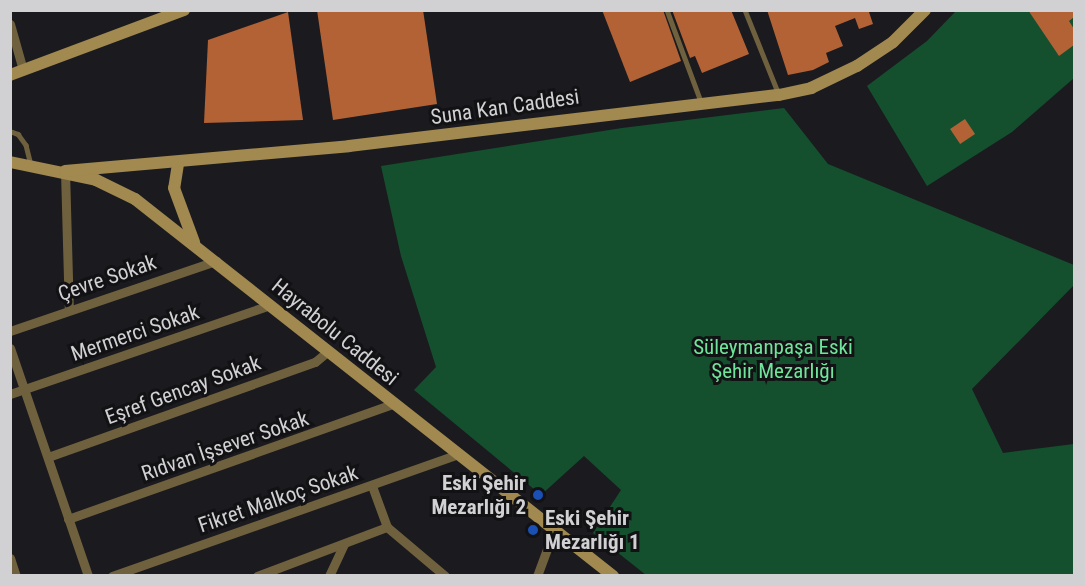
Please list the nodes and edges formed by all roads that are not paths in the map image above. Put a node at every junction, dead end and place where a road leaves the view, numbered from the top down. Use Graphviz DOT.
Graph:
graph roads {
  1 [pos="184,10"];
  2 [pos="667,10"];
  3 [pos="745,10"];
  4 [pos="925,10"];
  5 [pos="161,15"];
  6 [pos="10,24"];
  7 [pos="23,70"];
  8 [pos="10,75"];
  9 [pos="779,95"];
  10 [pos="702,104"];
  11 [pos="10,131"];
  12 [pos="10,162"];
  13 [pos="178,164"];
  14 [pos="31,165"];
  15 [pos="65,171"];
  16 [pos="194,242"];
  17 [pos="216,261"];
  18 [pos="270,305"];
  19 [pos="69,310"];
  20 [pos="10,331"];
  21 [pos="10,348"];
  22 [pos="327,352"];
  23 [pos="24,390"];
  24 [pos="10,394"];
  25 [pos="393,404"];
  26 [pos="456,455"];
  27 [pos="48,457"];
  28 [pos="372,486"];
  29 [pos="68,519"];
  30 [pos="387,527"];
  31 [pos="555,530"];
  32 [pos="344,544"];
  33 [pos="10,558"];
  34 [pos="433,571"];
  35 [pos="16,576"];
  36 [pos="88,576"];
  37 [pos="112,576"];
  38 [pos="257,576"];
  39 [pos="329,576"];
  40 [pos="445,576"];
  41 [pos="537,576"];
  42 [pos="613,576"];
  1 -- 5 [label="street"];
  2 -- 10 [label="lane"];
  3 -- 9 [label="lane"];
  4 -- 9 [label="street, Suna Kan Caddesi"];
  5 -- 7 [label="street"];
  6 -- 7 [label="street"];
  7 -- 8 [label="street"];
  9 -- 10 [label="street, Suna Kan Caddesi"];
  10 -- 13 [label="street, Suna Kan Caddesi"];
  11 -- 14 [label="lane"];
  12 -- 14 [label="street, Hayrabolu Caddesi"];
  13 -- 15 [label="street, Suna Kan Caddesi"];
  13 -- 16 [label="street"];
  14 -- 15 [label="street, Hayrabolu Caddesi"];
  15 -- 16 [label="street, Hayrabolu Caddesi"];
  15 -- 19 [label="street"];
  16 -- 17 [label="street, Hayrabolu Caddesi"];
  17 -- 18 [label="street, Hayrabolu Caddesi"];
  17 -- 19 [label="street, Çevre Sokak"];
  18 -- 22 [label="street, Hayrabolu Caddesi"];
  18 -- 23 [label="street, Mermerci Sokak"];
  19 -- 20 [label="street, Çevre Sokak"];
  21 -- 23 [label="street"];
  22 -- 25 [label="street, Hayrabolu Caddesi"];
  22 -- 27 [label="street, Eşref Gencay Sokak"];
  23 -- 24 [label="street, Mermerci Sokak"];
  23 -- 27 [label="street"];
  25 -- 26 [label="street, Hayrabolu Caddesi"];
  25 -- 29 [label="street, Rıdvan İşsever Sokak"];
  26 -- 28 [label="street, Fikret Malkoç Sokak"];
  26 -- 31 [label="street, Hayrabolu Caddesi"];
  27 -- 29 [label="street"];
  28 -- 30 [label="street"];
  28 -- 37 [label="street, Fikret Malkoç Sokak"];
  29 -- 36 [label="street"];
  30 -- 32 [label="street"];
  30 -- 34 [label="street"];
  31 -- 41 [label="street"];
  31 -- 42 [label="street, Hayrabolu Caddesi"];
  32 -- 38 [label="street"];
  32 -- 39 [label="street"];
  33 -- 35 [label="street"];
  34 -- 40 [label="street"];
}
